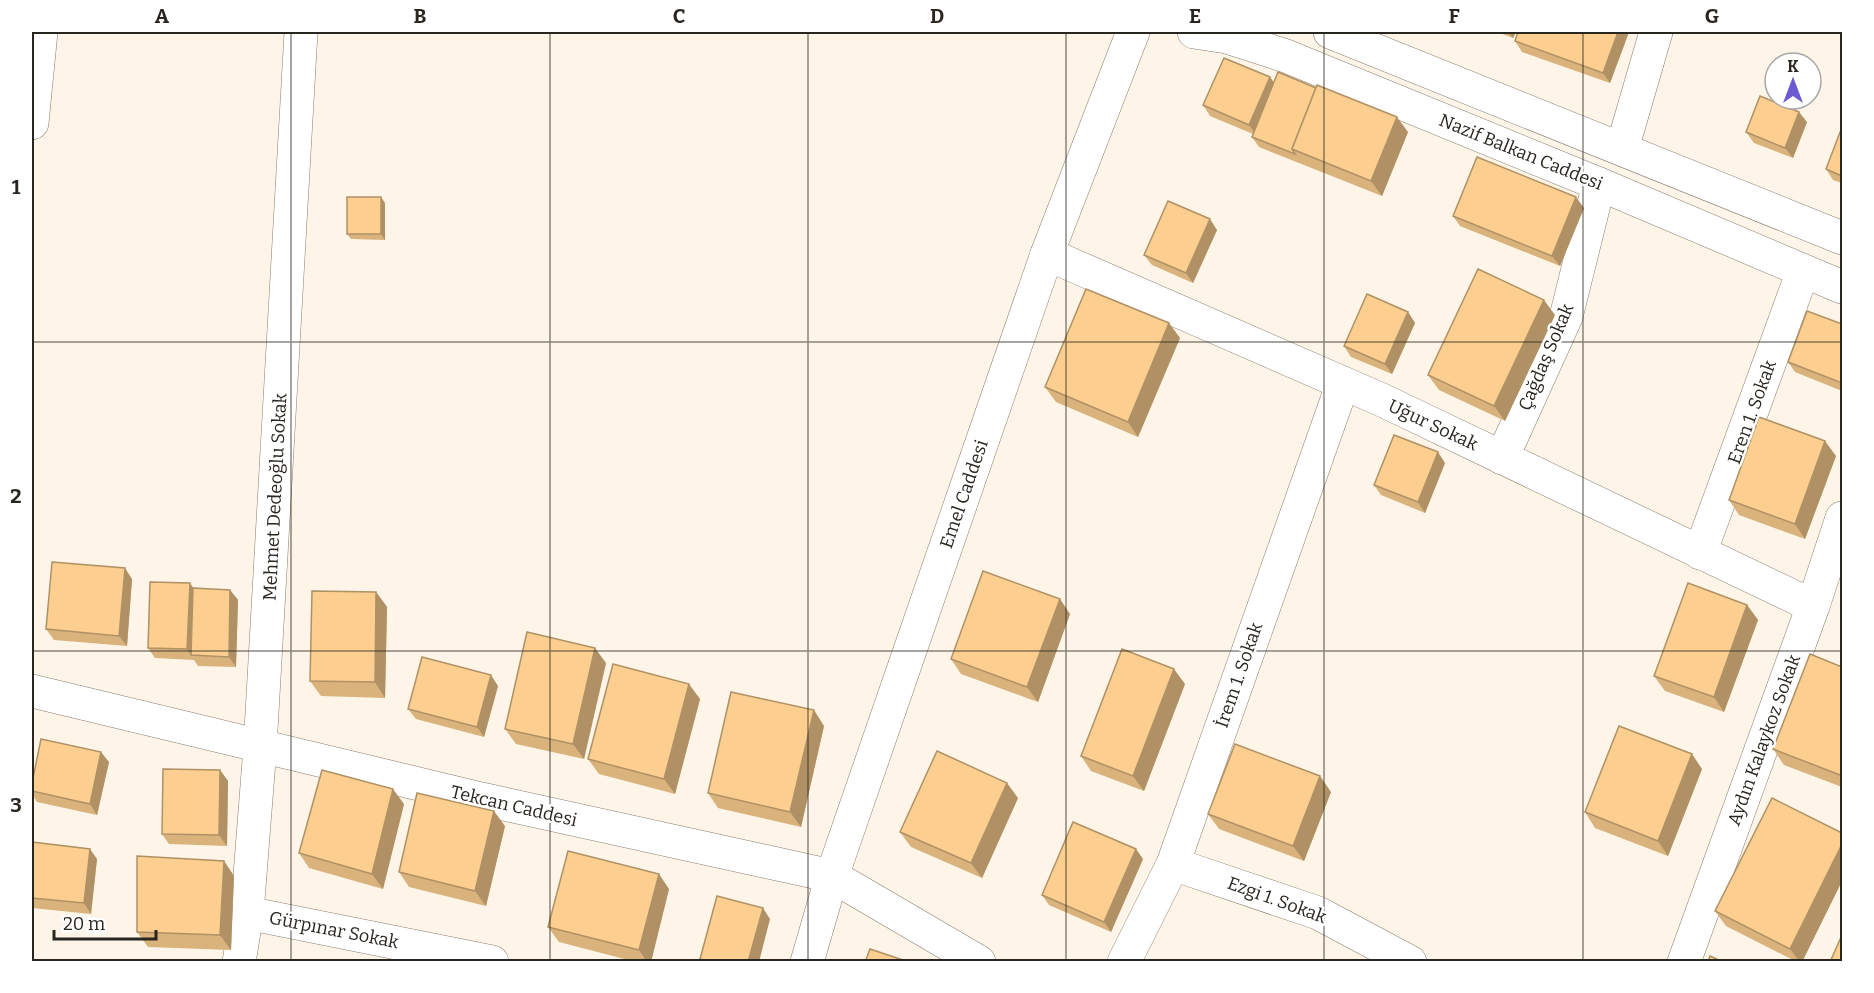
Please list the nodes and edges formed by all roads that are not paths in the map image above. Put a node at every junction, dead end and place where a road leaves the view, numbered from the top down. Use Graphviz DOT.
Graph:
graph roads {
  1 [pos="41,32"];
  2 [pos="301,32"];
  3 [pos="1133,32"];
  4 [pos="1194,32"];
  5 [pos="1330,32"];
  6 [pos="1656,32"];
  7 [pos="32,123"];
  8 [pos="1622,149"];
  9 [pos="1599,184"];
  10 [pos="1842,238"];
  11 [pos="1047,254"];
  12 [pos="1803,271"];
  13 [pos="1842,287"];
  14 [pos="1343,383"];
  15 [pos="1502,458"];
  16 [pos="1842,518"];
  17 [pos="1700,553"];
  18 [pos="1813,606"];
  19 [pos="32,692"];
  20 [pos="260,748"];
  21 [pos="1173,864"];
  22 [pos="832,876"];
  23 [pos="247,913"];
  24 [pos="240,962"];
  25 [pos="492,962"];
  26 [pos="807,962"];
  27 [pos="979,962"];
  28 [pos="1124,962"];
  29 [pos="1410,962"];
  30 [pos="1684,962"];
  1 -- 7 [label="street"];
  2 -- 20 [label="street, Mehmet Dedeoğlu Sokak"];
  3 -- 11 [label="street, Emel Caddesi"];
  4 -- 9 [label="street, Nazif Balkan Caddesi"];
  5 -- 8 [label="street"];
  6 -- 8 [label="street"];
  8 -- 10 [label="street"];
  9 -- 12 [label="street, Nazif Balkan Caddesi"];
  9 -- 15 [label="street, Çağdaş Sokak"];
  11 -- 14 [label="street, Uğur Sokak"];
  11 -- 22 [label="street, Emel Caddesi"];
  12 -- 13 [label="street, Nazif Balkan Caddesi"];
  12 -- 17 [label="street, Eren 1. Sokak"];
  14 -- 15 [label="street, Uğur Sokak"];
  14 -- 21 [label="street, İrem 1. Sokak"];
  15 -- 17 [label="street, Uğur Sokak"];
  16 -- 18 [label="street, Aydın Kalaykoz Sokak"];
  17 -- 18 [label="street, Uğur Sokak"];
  18 -- 30 [label="street, Aydın Kalaykoz Sokak"];
  19 -- 20 [label="street, Tekcan Caddesi"];
  20 -- 22 [label="street, Tekcan Caddesi"];
  20 -- 23 [label="street, Mehmet Dedeoğlu Sokak"];
  21 -- 28 [label="street, İrem 1. Sokak"];
  21 -- 29 [label="street, Ezgi 1. Sokak"];
  22 -- 26 [label="street, Emel Caddesi"];
  22 -- 27 [label="street, Tekcan Caddesi"];
  23 -- 24 [label="street, Mehmet Dedeoğlu Sokak"];
  23 -- 25 [label="street, Gürpınar Sokak"];
}
